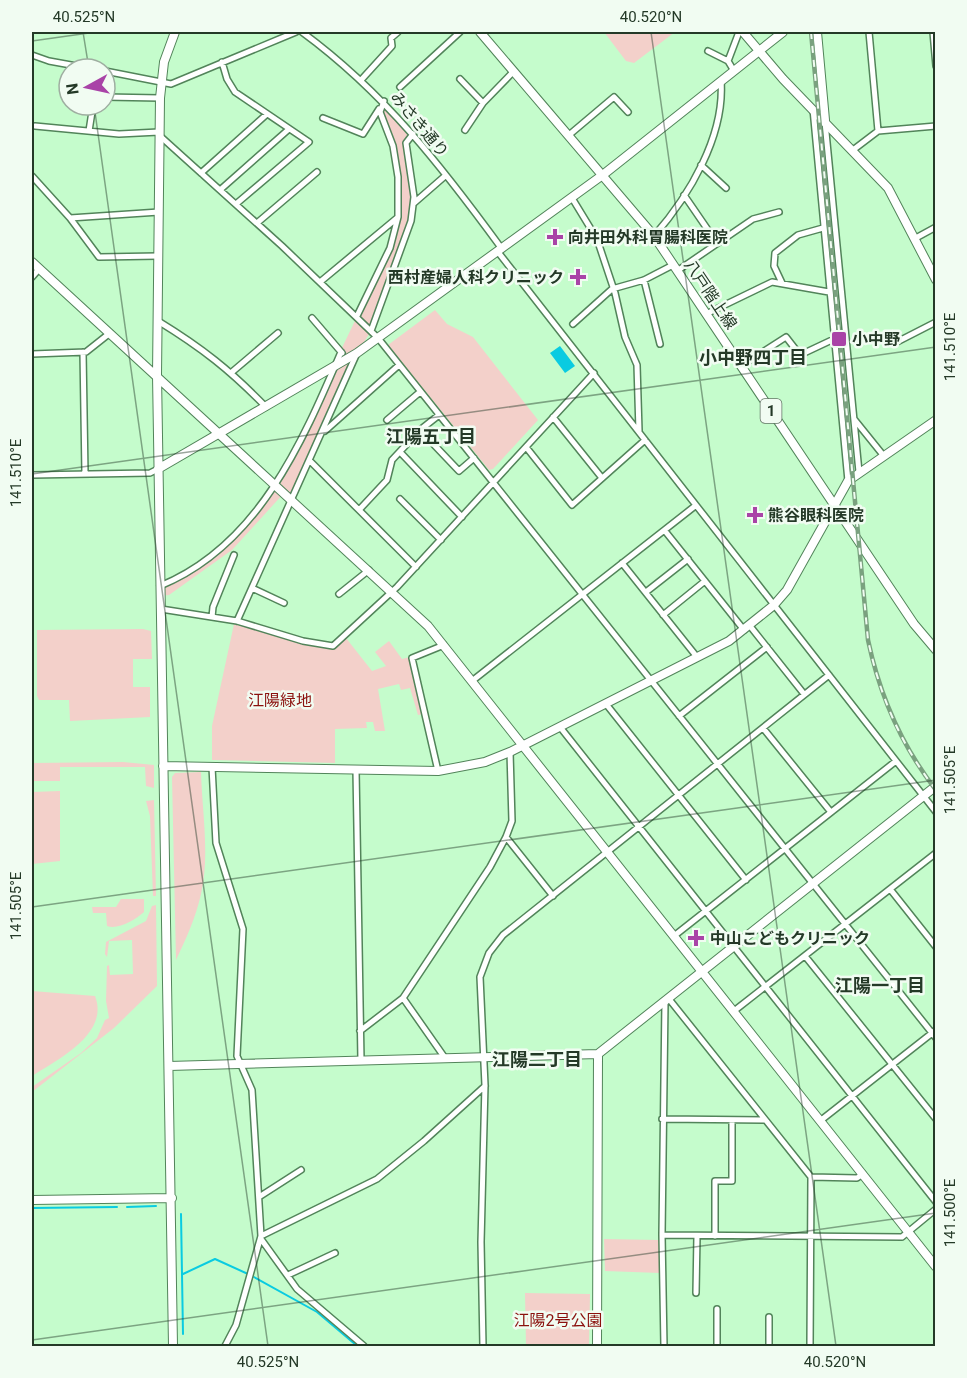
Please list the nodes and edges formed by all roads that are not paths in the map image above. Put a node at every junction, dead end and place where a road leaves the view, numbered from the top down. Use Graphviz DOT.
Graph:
graph roads {
  1 [pos="175,32"];
  2 [pos="296,32"];
  3 [pos="302,32"];
  4 [pos="398,32"];
  5 [pos="460,32"];
  6 [pos="480,32"];
  7 [pos="741,32"];
  8 [pos="783,32"];
  9 [pos="818,32"];
  10 [pos="869,32"];
  11 [pos="933,32"];
  12 [pos="934,40"];
  13 [pos="708,51"];
  14 [pos="758,51"];
  15 [pos="33,55"];
  16 [pos="57,61"];
  17 [pos="728,61"];
  18 [pos="222,62"];
  19 [pos="32,64"];
  20 [pos="936,66"];
  21 [pos="734,70"];
  22 [pos="514,72"];
  23 [pos="117,73"];
  24 [pos="362,79"];
  25 [pos="460,79"];
  26 [pos="721,81"];
  27 [pos="161,82"];
  28 [pos="400,87"];
  29 [pos="117,97"];
  30 [pos="160,98"];
  31 [pos="384,101"];
  32 [pos="483,104"];
  33 [pos="813,107"];
  34 [pos="380,108"];
  35 [pos="628,112"];
  36 [pos="267,114"];
  37 [pos="91,117"];
  38 [pos="323,118"];
  39 [pos="825,120"];
  40 [pos="35,126"];
  41 [pos="936,126"];
  42 [pos="290,129"];
  43 [pos="465,130"];
  44 [pos="89,131"];
  45 [pos="878,131"];
  46 [pos="159,134"];
  47 [pos="413,134"];
  48 [pos="569,135"];
  49 [pos="853,150"];
  50 [pos="701,165"];
  51 [pos="317,172"];
  52 [pos="201,173"];
  53 [pos="604,174"];
  54 [pos="32,176"];
  55 [pos="445,176"];
  56 [pos="726,188"];
  57 [pos="220,190"];
  58 [pos="684,195"];
  59 [pos="572,198"];
  60 [pos="414,202"];
  61 [pos="236,204"];
  62 [pos="159,212"];
  63 [pos="779,212"];
  64 [pos="398,217"];
  65 [pos="70,218"];
  66 [pos="257,223"];
  67 [pos="936,227"];
  68 [pos="823,228"];
  69 [pos="708,230"];
  70 [pos="654,236"];
  71 [pos="914,238"];
  72 [pos="500,251"];
  73 [pos="158,256"];
  74 [pos="32,262"];
  75 [pos="675,268"];
  76 [pos="39,269"];
  77 [pos="32,277"];
  78 [pos="644,280"];
  79 [pos="936,280"];
  80 [pos="320,282"];
  81 [pos="783,283"];
  82 [pos="614,288"];
  83 [pos="829,292"];
  84 [pos="706,314"];
  85 [pos="357,316"];
  86 [pos="312,318"];
  87 [pos="158,321"];
  88 [pos="936,322"];
  89 [pos="573,324"];
  90 [pos="371,331"];
  91 [pos="110,333"];
  92 [pos="278,333"];
  93 [pos="378,338"];
  94 [pos="834,339"];
  95 [pos="896,343"];
  96 [pos="660,344"];
  97 [pos="83,352"];
  98 [pos="341,352"];
  99 [pos="357,353"];
  100 [pos="32,354"];
  101 [pos="347,360"];
  102 [pos="399,366"];
  103 [pos="741,366"];
  104 [pos="334,368"];
  105 [pos="232,372"];
  106 [pos="594,374"];
  107 [pos="157,375"];
  108 [pos="420,392"];
  109 [pos="266,408"];
  110 [pos="439,415"];
  111 [pos="553,417"];
  112 [pos="853,417"];
  113 [pos="387,420"];
  114 [pos="936,420"];
  115 [pos="420,430"];
  116 [pos="639,431"];
  117 [pos="324,432"];
  118 [pos="220,434"];
  119 [pos="645,440"];
  120 [pos="526,447"];
  121 [pos="400,452"];
  122 [pos="883,455"];
  123 [pos="474,458"];
  124 [pos="310,461"];
  125 [pos="159,469"];
  126 [pos="859,472"];
  127 [pos="85,474"];
  128 [pos="32,475"];
  129 [pos="602,478"];
  130 [pos="848,481"];
  131 [pos="493,482"];
  132 [pos="276,485"];
  133 [pos="291,499"];
  134 [pos="400,499"];
  135 [pos="696,506"];
  136 [pos="834,506"];
  137 [pos="358,510"];
  138 [pos="462,517"];
  139 [pos="665,531"];
  140 [pos="441,540"];
  141 [pos="234,555"];
  142 [pos="688,559"];
  143 [pos="622,563"];
  144 [pos="416,567"];
  145 [pos="369,570"];
  146 [pos="705,581"];
  147 [pos="160,586"];
  148 [pos="252,588"];
  149 [pos="393,592"];
  150 [pos="646,592"];
  151 [pos="339,594"];
  152 [pos="584,594"];
  153 [pos="284,603"];
  154 [pos="774,605"];
  155 [pos="161,609"];
  156 [pos="663,615"];
  157 [pos="212,617"];
  158 [pos="237,621"];
  159 [pos="747,628"];
  160 [pos="444,645"];
  161 [pos="766,647"];
  162 [pos="936,650"];
  163 [pos="697,657"];
  164 [pos="829,675"];
  165 [pos="472,681"];
  166 [pos="652,681"];
  167 [pos="804,694"];
  168 [pos="606,704"];
  169 [pos="679,716"];
  170 [pos="560,727"];
  171 [pos="763,728"];
  172 [pos="523,746"];
  173 [pos="510,752"];
  174 [pos="896,761"];
  175 [pos="717,764"];
  176 [pos="163,766"];
  177 [pos="212,767"];
  178 [pos="356,770"];
  179 [pos="438,771"];
  180 [pos="936,786"];
  181 [pos="679,795"];
  182 [pos="922,796"];
  183 [pos="830,811"];
  184 [pos="936,812"];
  185 [pos="638,827"];
  186 [pos="506,837"];
  187 [pos="784,849"];
  188 [pos="607,852"];
  189 [pos="936,853"];
  190 [pos="746,880"];
  191 [pos="813,883"];
  192 [pos="890,889"];
  193 [pos="553,896"];
  194 [pos="707,911"];
  195 [pos="845,924"];
  196 [pos="674,936"];
  197 [pos="735,947"];
  198 [pos="936,948"];
  199 [pos="805,956"];
  200 [pos="703,972"];
  201 [pos="766,987"];
  202 [pos="403,998"];
  203 [pos="667,1001"];
  204 [pos="734,1011"];
  205 [pos="360,1031"];
  206 [pos="934,1034"];
  207 [pos="598,1054"];
  208 [pos="445,1058"];
  209 [pos="484,1058"];
  210 [pos="361,1060"];
  211 [pos="241,1064"];
  212 [pos="892,1065"];
  213 [pos="170,1066"];
  214 [pos="485,1086"];
  215 [pos="853,1095"];
  216 [pos="662,1119"];
  217 [pos="936,1119"];
  218 [pos="732,1120"];
  219 [pos="765,1120"];
  220 [pos="820,1121"];
  221 [pos="301,1170"];
  222 [pos="863,1174"];
  223 [pos="811,1177"];
  224 [pos="260,1197"];
  225 [pos="172,1198"];
  226 [pos="32,1200"];
  227 [pos="936,1202"];
  228 [pos="936,1209"];
  229 [pos="908,1232"];
  230 [pos="662,1235"];
  231 [pos="697,1236"];
  232 [pos="715,1236"];
  233 [pos="811,1237"];
  234 [pos="261,1238"];
  235 [pos="335,1253"];
  236 [pos="936,1267"];
  237 [pos="288,1275"];
  238 [pos="696,1293"];
  239 [pos="717,1309"];
  240 [pos="769,1317"];
  241 [pos="174,1346"];
  242 [pos="225,1347"];
  243 [pos="364,1347"];
  244 [pos="483,1347"];
  245 [pos="597,1347"];
  246 [pos="664,1347"];
  247 [pos="717,1347"];
  248 [pos="769,1347"];
  249 [pos="810,1347"];
  1 -- 27 [label="street"];
  2 -- 18 [label="street"];
  3 -- 24 [label="street, みさき通り"];
  4 -- 24 [label="street"];
  5 -- 28 [label="street"];
  6 -- 22 [label="main road, 八戸階上線 / 1"];
  7 -- 14 [label="street"];
  7 -- 17 [label="street"];
  8 -- 14 [label="street"];
  9 -- 39 [label="street"];
  10 -- 45 [label="street"];
  11 -- 12 [label="street"];
  12 -- 20 [label="street"];
  13 -- 17 [label="street"];
  14 -- 21 [label="street"];
  14 -- 33 [label="street"];
  15 -- 16 [label="street"];
  15 -- 19 [label="street"];
  17 -- 21 [label="street"];
  18 -- 27 [label="street"];
  18 -- 36 [label="street"];
  21 -- 26 [label="street"];
  22 -- 32 [label="street"];
  22 -- 48 [label="main road, 八戸階上線 / 1"];
  23 -- 27 [label="street"];
  24 -- 31 [label="street, みさき通り"];
  25 -- 32 [label="street"];
  26 -- 50 [label="street"];
  26 -- 53 [label="street"];
  27 -- 30 [label="street"];
  29 -- 30 [label="street"];
  30 -- 46 [label="street"];
  31 -- 34 [label="street"];
  31 -- 47 [label="street, みさき通り"];
  32 -- 43 [label="street"];
  33 -- 39 [label="street"];
  33 -- 68 [label="street"];
  34 -- 38 [label="street"];
  34 -- 64 [label="street"];
  35 -- 48 [label="street"];
  36 -- 42 [label="street"];
  36 -- 52 [label="street"];
  37 -- 44 [label="street"];
  39 -- 49 [label="street"];
  39 -- 112 [label="street"];
  40 -- 44 [label="street"];
  41 -- 45 [label="street"];
  42 -- 57 [label="street"];
  42 -- 61 [label="street"];
  44 -- 46 [label="street"];
  45 -- 49 [label="street"];
  46 -- 52 [label="street"];
  46 -- 62 [label="street"];
  47 -- 55 [label="street, みさき通り"];
  47 -- 60 [label="street"];
  48 -- 53 [label="main road, 八戸階上線 / 1"];
  49 -- 71 [label="street"];
  50 -- 56 [label="street"];
  50 -- 58 [label="street"];
  51 -- 66 [label="street"];
  52 -- 57 [label="street"];
  53 -- 59 [label="street"];
  53 -- 70 [label="main road, 八戸階上線 / 1"];
  54 -- 65 [label="street"];
  55 -- 60 [label="street"];
  55 -- 72 [label="street, みさき通り"];
  57 -- 61 [label="street"];
  58 -- 69 [label="street"];
  58 -- 70 [label="street"];
  59 -- 72 [label="street"];
  59 -- 82 [label="street"];
  60 -- 90 [label="street"];
  61 -- 66 [label="street"];
  62 -- 65 [label="street"];
  62 -- 73 [label="street"];
  63 -- 75 [label="street"];
  64 -- 80 [label="street"];
  64 -- 85 [label="street"];
  65 -- 73 [label="street"];
  66 -- 80 [label="street"];
  67 -- 71 [label="street"];
  68 -- 81 [label="street"];
  68 -- 83 [label="street"];
  70 -- 75 [label="main road, 八戸階上線 / 1"];
  71 -- 79 [label="street"];
  72 -- 93 [label="street"];
  72 -- 106 [label="street, みさき通り"];
  73 -- 87 [label="street"];
  74 -- 76 [label="street"];
  75 -- 78 [label="street"];
  75 -- 84 [label="main road, 八戸階上線 / 1"];
  76 -- 77 [label="street"];
  76 -- 91 [label="street"];
  78 -- 82 [label="street"];
  78 -- 96 [label="street"];
  80 -- 85 [label="street"];
  81 -- 83 [label="street"];
  81 -- 84 [label="street"];
  82 -- 89 [label="street"];
  82 -- 116 [label="street"];
  83 -- 94 [label="street"];
  84 -- 103 [label="main road, 八戸階上線 / 1"];
  85 -- 90 [label="street"];
  86 -- 98 [label="street"];
  87 -- 105 [label="street"];
  87 -- 107 [label="street"];
  88 -- 95 [label="street"];
  90 -- 93 [label="street"];
  91 -- 97 [label="street"];
  91 -- 107 [label="street"];
  92 -- 105 [label="street"];
  93 -- 99 [label="street"];
  93 -- 102 [label="street"];
  94 -- 103 [label="street"];
  94 -- 130 [label="street"];
  97 -- 100 [label="street"];
  97 -- 127 [label="street"];
  98 -- 101 [label="street"];
  98 -- 104 [label="street"];
  99 -- 101 [label="street"];
  99 -- 117 [label="street"];
  101 -- 104 [label="street"];
  102 -- 108 [label="street"];
  102 -- 117 [label="street"];
  103 -- 136 [label="main road, 八戸階上線 / 1"];
  104 -- 109 [label="street"];
  104 -- 132 [label="street"];
  105 -- 109 [label="street"];
  106 -- 111 [label="street"];
  106 -- 116 [label="street, みさき通り"];
  107 -- 118 [label="street"];
  107 -- 125 [label="street"];
  108 -- 110 [label="street"];
  108 -- 113 [label="street"];
  109 -- 118 [label="street"];
  110 -- 115 [label="street"];
  110 -- 123 [label="street"];
  111 -- 120 [label="street"];
  111 -- 129 [label="street"];
  112 -- 122 [label="street"];
  112 -- 126 [label="street"];
  114 -- 122 [label="street"];
  115 -- 121 [label="street"];
  115 -- 123 [label="street"];
  116 -- 119 [label="street, みさき通り"];
  117 -- 124 [label="street"];
  118 -- 125 [label="street"];
  118 -- 132 [label="street"];
  119 -- 129 [label="street"];
  119 -- 135 [label="street, みさき通り"];
  120 -- 129 [label="street"];
  120 -- 131 [label="street"];
  121 -- 137 [label="street"];
  121 -- 138 [label="street"];
  122 -- 126 [label="street"];
  123 -- 131 [label="street"];
  124 -- 133 [label="street"];
  124 -- 137 [label="street"];
  125 -- 127 [label="street"];
  125 -- 147 [label="street"];
  126 -- 130 [label="street"];
  127 -- 128 [label="street"];
  130 -- 136 [label="street"];
  131 -- 138 [label="street"];
  131 -- 152 [label="street"];
  132 -- 133 [label="street"];
  132 -- 147 [label="street"];
  133 -- 145 [label="street"];
  133 -- 148 [label="street"];
  134 -- 140 [label="street"];
  135 -- 139 [label="street"];
  135 -- 154 [label="street, みさき通り"];
  136 -- 154 [label="street"];
  136 -- 162 [label="main road, 八戸階上線 / 1"];
  137 -- 144 [label="street"];
  138 -- 140 [label="street"];
  139 -- 142 [label="street"];
  139 -- 143 [label="street"];
  140 -- 144 [label="street"];
  141 -- 157 [label="street"];
  142 -- 146 [label="street"];
  142 -- 150 [label="street"];
  143 -- 150 [label="street"];
  143 -- 152 [label="street"];
  144 -- 149 [label="street"];
  145 -- 149 [label="street"];
  145 -- 151 [label="street"];
  146 -- 156 [label="street"];
  146 -- 159 [label="street"];
  147 -- 155 [label="street"];
  148 -- 153 [label="street"];
  148 -- 158 [label="street"];
  149 -- 158 [label="street"];
  149 -- 160 [label="street"];
  150 -- 156 [label="street"];
  152 -- 165 [label="street"];
  152 -- 166 [label="street"];
  154 -- 159 [label="street"];
  154 -- 164 [label="street, みさき通り"];
  155 -- 157 [label="street"];
  155 -- 176 [label="street"];
  156 -- 163 [label="street"];
  157 -- 158 [label="street"];
  159 -- 161 [label="street"];
  159 -- 163 [label="street"];
  160 -- 165 [label="street"];
  160 -- 179 [label="street"];
  161 -- 167 [label="street"];
  161 -- 169 [label="street"];
  163 -- 166 [label="street"];
  164 -- 167 [label="street"];
  164 -- 174 [label="street, みさき通り"];
  165 -- 172 [label="street"];
  166 -- 168 [label="street"];
  166 -- 169 [label="street"];
  167 -- 171 [label="street"];
  168 -- 170 [label="street"];
  168 -- 181 [label="street"];
  169 -- 175 [label="street"];
  170 -- 172 [label="street"];
  170 -- 185 [label="street"];
  171 -- 175 [label="street"];
  171 -- 183 [label="street"];
  172 -- 173 [label="street"];
  172 -- 188 [label="street"];
  173 -- 179 [label="street"];
  173 -- 186 [label="street"];
  174 -- 182 [label="street, みさき通り"];
  174 -- 183 [label="street"];
  175 -- 181 [label="street"];
  175 -- 187 [label="street"];
  176 -- 177 [label="street"];
  176 -- 213 [label="street"];
  177 -- 178 [label="street"];
  177 -- 211 [label="street"];
  178 -- 179 [label="street"];
  178 -- 205 [label="street"];
  180 -- 182 [label="street"];
  181 -- 185 [label="street"];
  181 -- 190 [label="street"];
  182 -- 184 [label="street, みさき通り"];
  182 -- 191 [label="street"];
  183 -- 187 [label="street"];
  185 -- 188 [label="street"];
  185 -- 194 [label="street"];
  186 -- 193 [label="street"];
  186 -- 202 [label="street"];
  187 -- 190 [label="street"];
  187 -- 191 [label="street"];
  188 -- 193 [label="street"];
  188 -- 196 [label="street"];
  189 -- 192 [label="street"];
  190 -- 194 [label="street"];
  191 -- 195 [label="street"];
  191 -- 197 [label="street"];
  192 -- 195 [label="street"];
  192 -- 198 [label="street"];
  193 -- 209 [label="street"];
  194 -- 196 [label="street"];
  194 -- 197 [label="street"];
  195 -- 199 [label="street"];
  195 -- 206 [label="street"];
  196 -- 200 [label="street"];
  197 -- 200 [label="street"];
  197 -- 201 [label="street"];
  199 -- 201 [label="street"];
  199 -- 212 [label="street"];
  200 -- 203 [label="street"];
  200 -- 204 [label="street"];
  201 -- 204 [label="street"];
  201 -- 215 [label="street"];
  202 -- 205 [label="street"];
  202 -- 208 [label="street"];
  203 -- 207 [label="street"];
  203 -- 216 [label="street"];
  203 -- 219 [label="street"];
  204 -- 220 [label="street"];
  205 -- 210 [label="street"];
  206 -- 212 [label="street"];
  207 -- 209 [label="street"];
  207 -- 245 [label="street"];
  208 -- 209 [label="street"];
  208 -- 210 [label="street"];
  209 -- 214 [label="street"];
  210 -- 211 [label="street"];
  211 -- 213 [label="street"];
  211 -- 224 [label="street"];
  212 -- 215 [label="street"];
  212 -- 217 [label="street"];
  213 -- 225 [label="street"];
  214 -- 234 [label="street"];
  214 -- 244 [label="street"];
  215 -- 220 [label="street"];
  215 -- 227 [label="street"];
  216 -- 218 [label="street"];
  216 -- 230 [label="street"];
  218 -- 219 [label="street"];
  218 -- 232 [label="street"];
  219 -- 223 [label="street"];
  220 -- 222 [label="street"];
  221 -- 224 [label="street"];
  222 -- 223 [label="street"];
  222 -- 229 [label="street"];
  223 -- 233 [label="street"];
  224 -- 234 [label="street"];
  225 -- 226 [label="street"];
  225 -- 241 [label="street"];
  228 -- 229 [label="street"];
  229 -- 233 [label="street"];
  229 -- 236 [label="street"];
  230 -- 231 [label="street"];
  230 -- 246 [label="street"];
  231 -- 232 [label="street"];
  231 -- 238 [label="street"];
  232 -- 233 [label="street"];
  233 -- 249 [label="street"];
  234 -- 237 [label="street"];
  234 -- 242 [label="street"];
  235 -- 237 [label="street"];
  237 -- 243 [label="street"];
  239 -- 247 [label="street"];
  240 -- 248 [label="street"];
}
